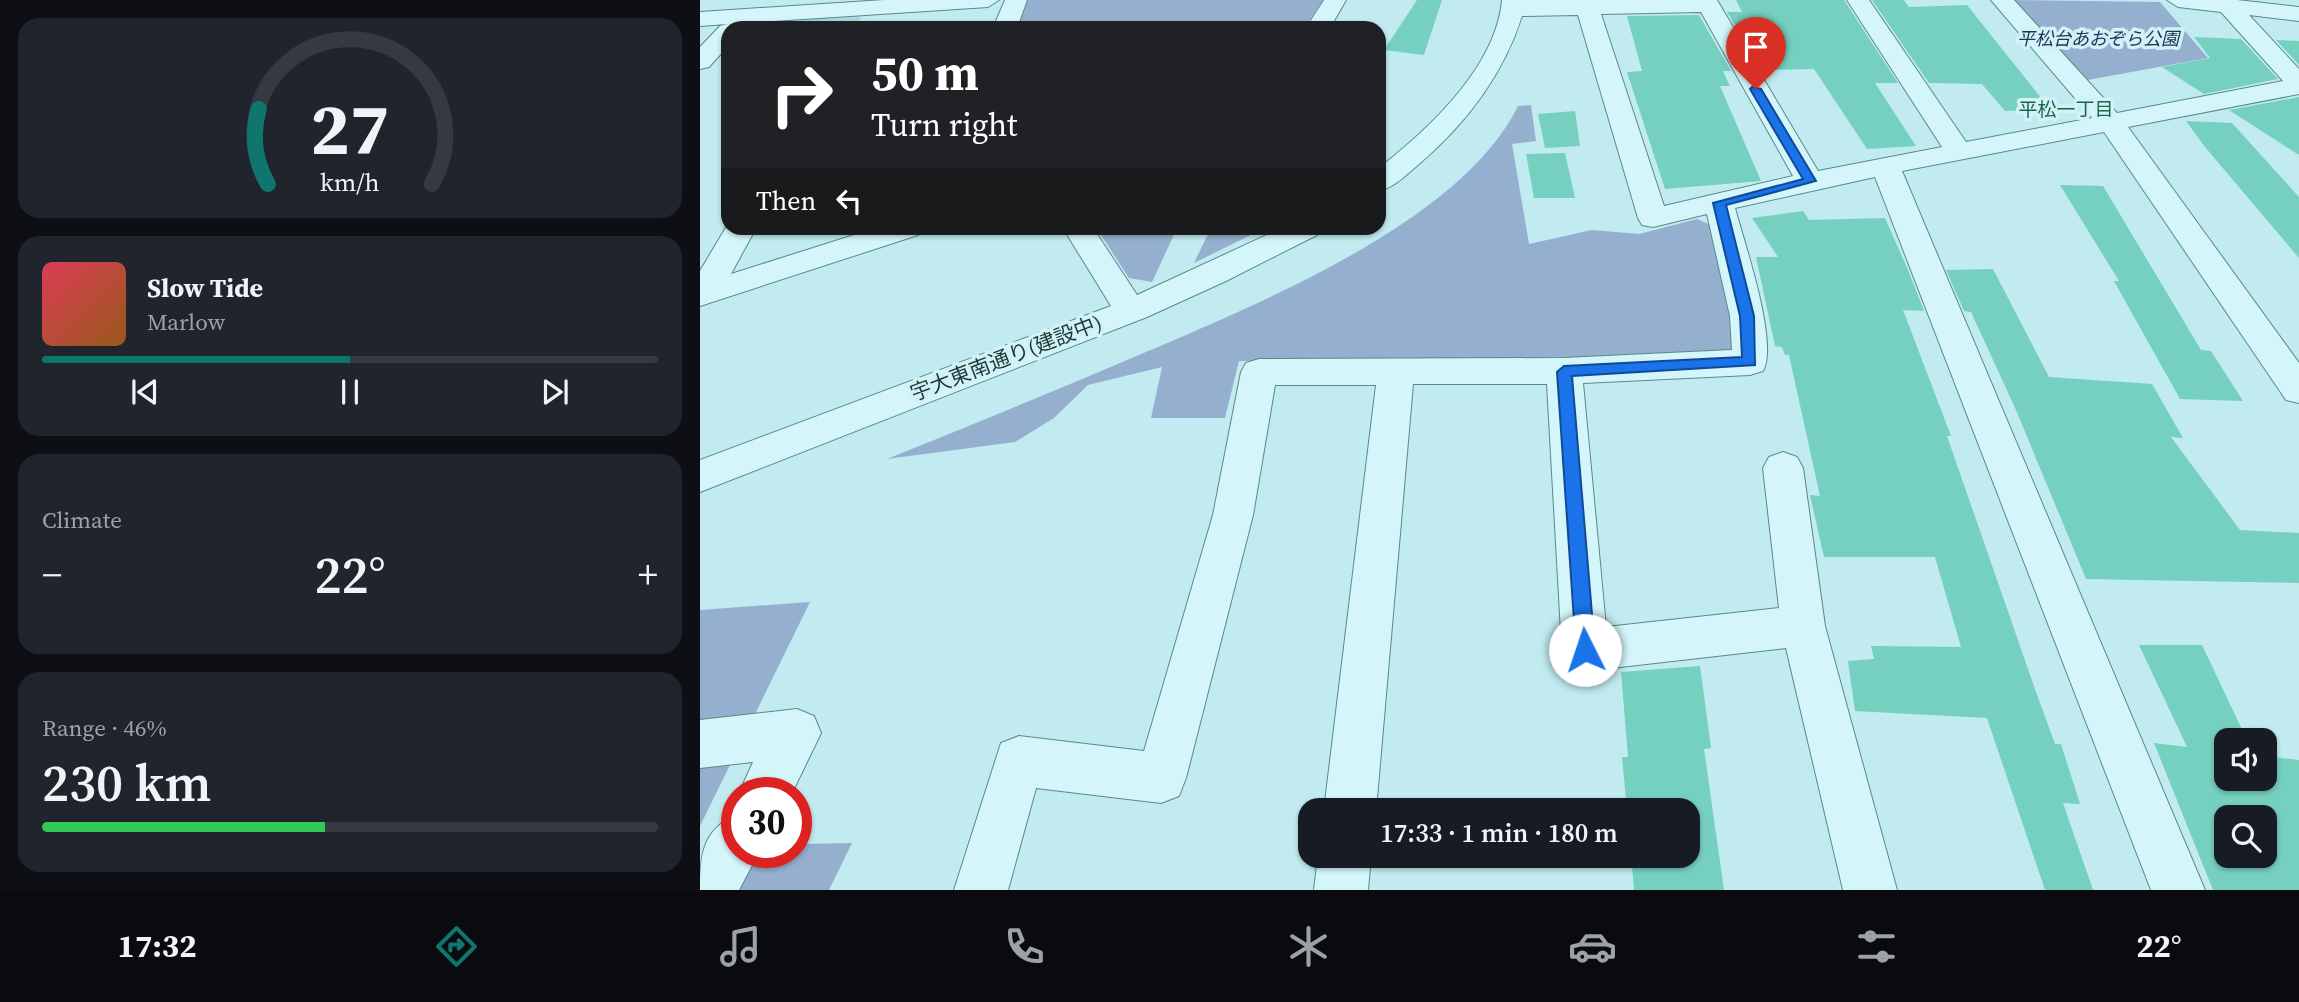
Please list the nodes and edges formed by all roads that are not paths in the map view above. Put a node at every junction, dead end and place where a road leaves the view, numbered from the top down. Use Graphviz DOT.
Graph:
graph roads {
  1 [pos="988,0"];
  2 [pos="1016,0"];
  3 [pos="1335,0"];
  4 [pos="1858,0"];
  5 [pos="2003,0"];
  6 [pos="2178,0"];
  7 [pos="884,3"];
  8 [pos="1707,3"];
  9 [pos="2224,3"];
  10 [pos="1513,4"];
  11 [pos="1588,10"];
  12 [pos="2299,15"];
  13 [pos="740,18"];
  14 [pos="700,19"];
  15 [pos="872,21"];
  16 [pos="1008,21"];
  17 [pos="1322,21"];
  18 [pos="721,39"];
  19 [pos="700,62"];
  20 [pos="2299,85"];
  21 [pos="2112,124"];
  22 [pos="1959,152"];
  23 [pos="1885,166"];
  24 [pos="1386,177"];
  25 [pos="1810,181"];
  26 [pos="1719,203"];
  27 [pos="737,235"];
  28 [pos="885,235"];
  29 [pos="1082,235"];
  30 [pos="1292,235"];
  31 [pos="701,295"];
  32 [pos="1135,309"];
  33 [pos="1396,371"];
  34 [pos="1564,372"];
  35 [pos="2299,390"];
  36 [pos="1783,468"];
  37 [pos="700,476"];
  38 [pos="1803,626"];
  39 [pos="700,744"];
  40 [pos="773,777"];
  41 [pos="1351,798"];
  42 [pos="722,868"];
  43 [pos="1344,868"];
  44 [pos="709,890"];
  45 [pos="981,890"];
  46 [pos="1341,890"];
  47 [pos="1870,890"];
  48 [pos="2178,890"];
  1 -- 7 [label="street"];
  2 -- 16 [label="street"];
  3 -- 17 [label="street"];
  4 -- 22 [label="street"];
  5 -- 21 [label="street"];
  6 -- 9 [label="street"];
  7 -- 13 [label="street"];
  7 -- 15 [label="street"];
  8 -- 11 [label="street"];
  8 -- 25 [label="street"];
  9 -- 12 [label="street"];
  9 -- 20 [label="street"];
  10 -- 11 [label="street"];
  10 -- 24 [label="street"];
  11 -- 26 [label="street"];
  13 -- 14 [label="street"];
  18 -- 19 [label="street"];
  20 -- 21 [label="street"];
  21 -- 22 [label="street"];
  21 -- 35 [label="street"];
  22 -- 23 [label="street"];
  23 -- 25 [label="street"];
  23 -- 48 [label="street"];
  25 -- 26 [label="street"];
  26 -- 34 [label="street"];
  27 -- 31 [label="street"];
  28 -- 31 [label="street"];
  29 -- 32 [label="street"];
  30 -- 32 [label="street, 宇大東南通り(建設中)"];
  32 -- 37 [label="street, 宇大東南通り(建設中)"];
  33 -- 34 [label="street"];
  33 -- 41 [label="street"];
  33 -- 45 [label="street"];
  34 -- 38 [label="street"];
  36 -- 38 [label="street"];
  38 -- 47 [label="street"];
  39 -- 40 [label="street"];
  42 -- 44 [label="street"];
  43 -- 46 [label="street"];
}
